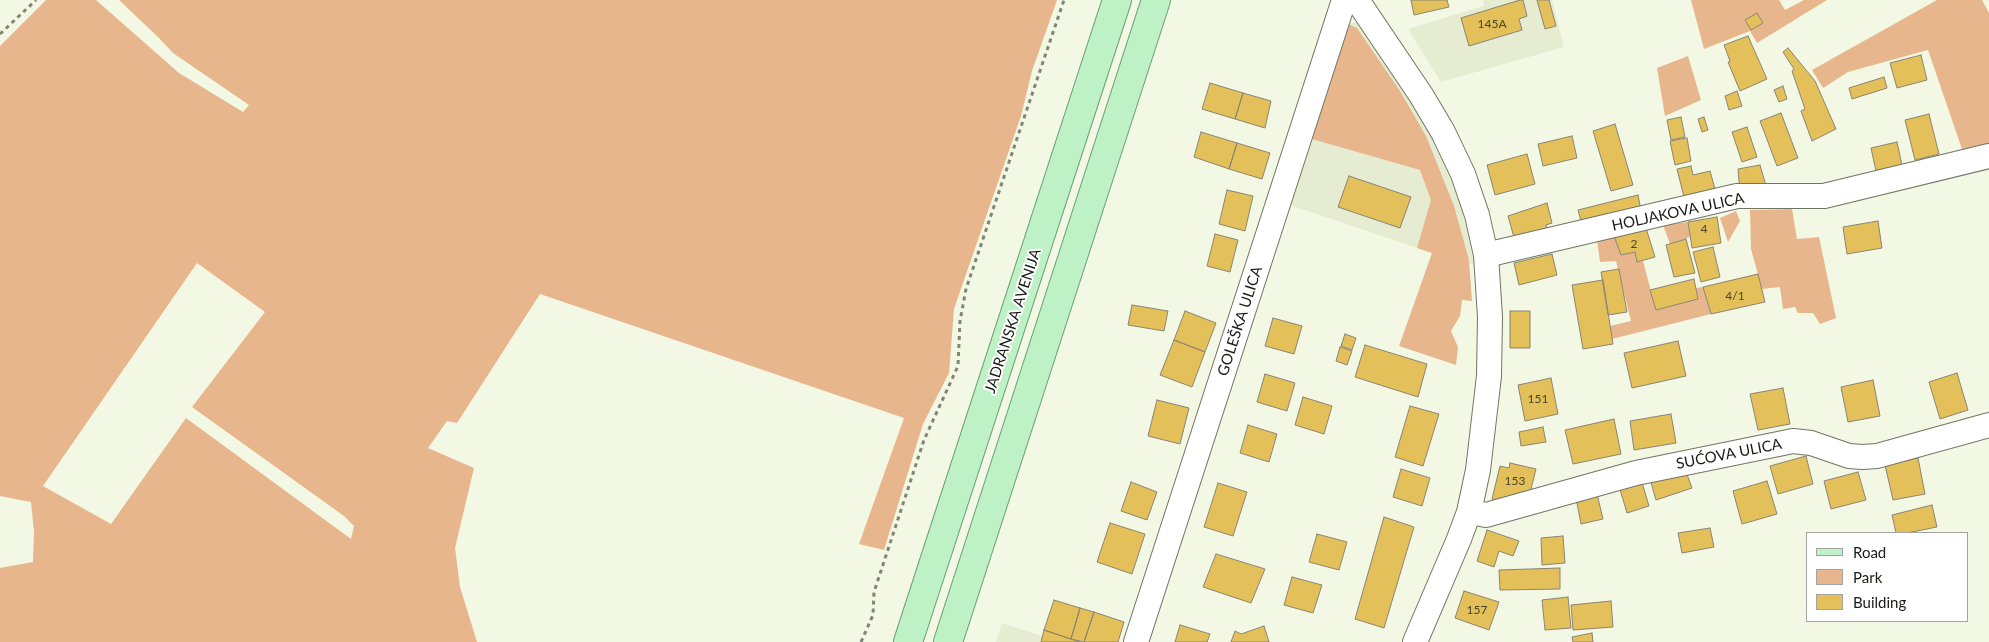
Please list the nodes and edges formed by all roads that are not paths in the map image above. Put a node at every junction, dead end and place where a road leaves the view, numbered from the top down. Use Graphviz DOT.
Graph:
graph roads {
  1 [pos="1117,0"];
  2 [pos="1156,0"];
  3 [pos="1344,0"];
  4 [pos="1357,0"];
  5 [pos="1989,156"];
  6 [pos="1486,255"];
  7 [pos="1989,425"];
  8 [pos="1469,512"];
  9 [pos="908,642"];
  10 [pos="948,642"];
  11 [pos="1136,642"];
  12 [pos="1415,642"];
  1 -- 9 [label="main road, JADRANSKA AVENIJA"];
  2 -- 10 [label="main road"];
  3 -- 11 [label="street, GOLEŠKA ULICA"];
  4 -- 6 [label="street"];
  5 -- 6 [label="street, HOLJAKOVA ULICA"];
  6 -- 8 [label="street"];
  7 -- 8 [label="street, SUĆOVA ULICA"];
  8 -- 12 [label="street"];
}
